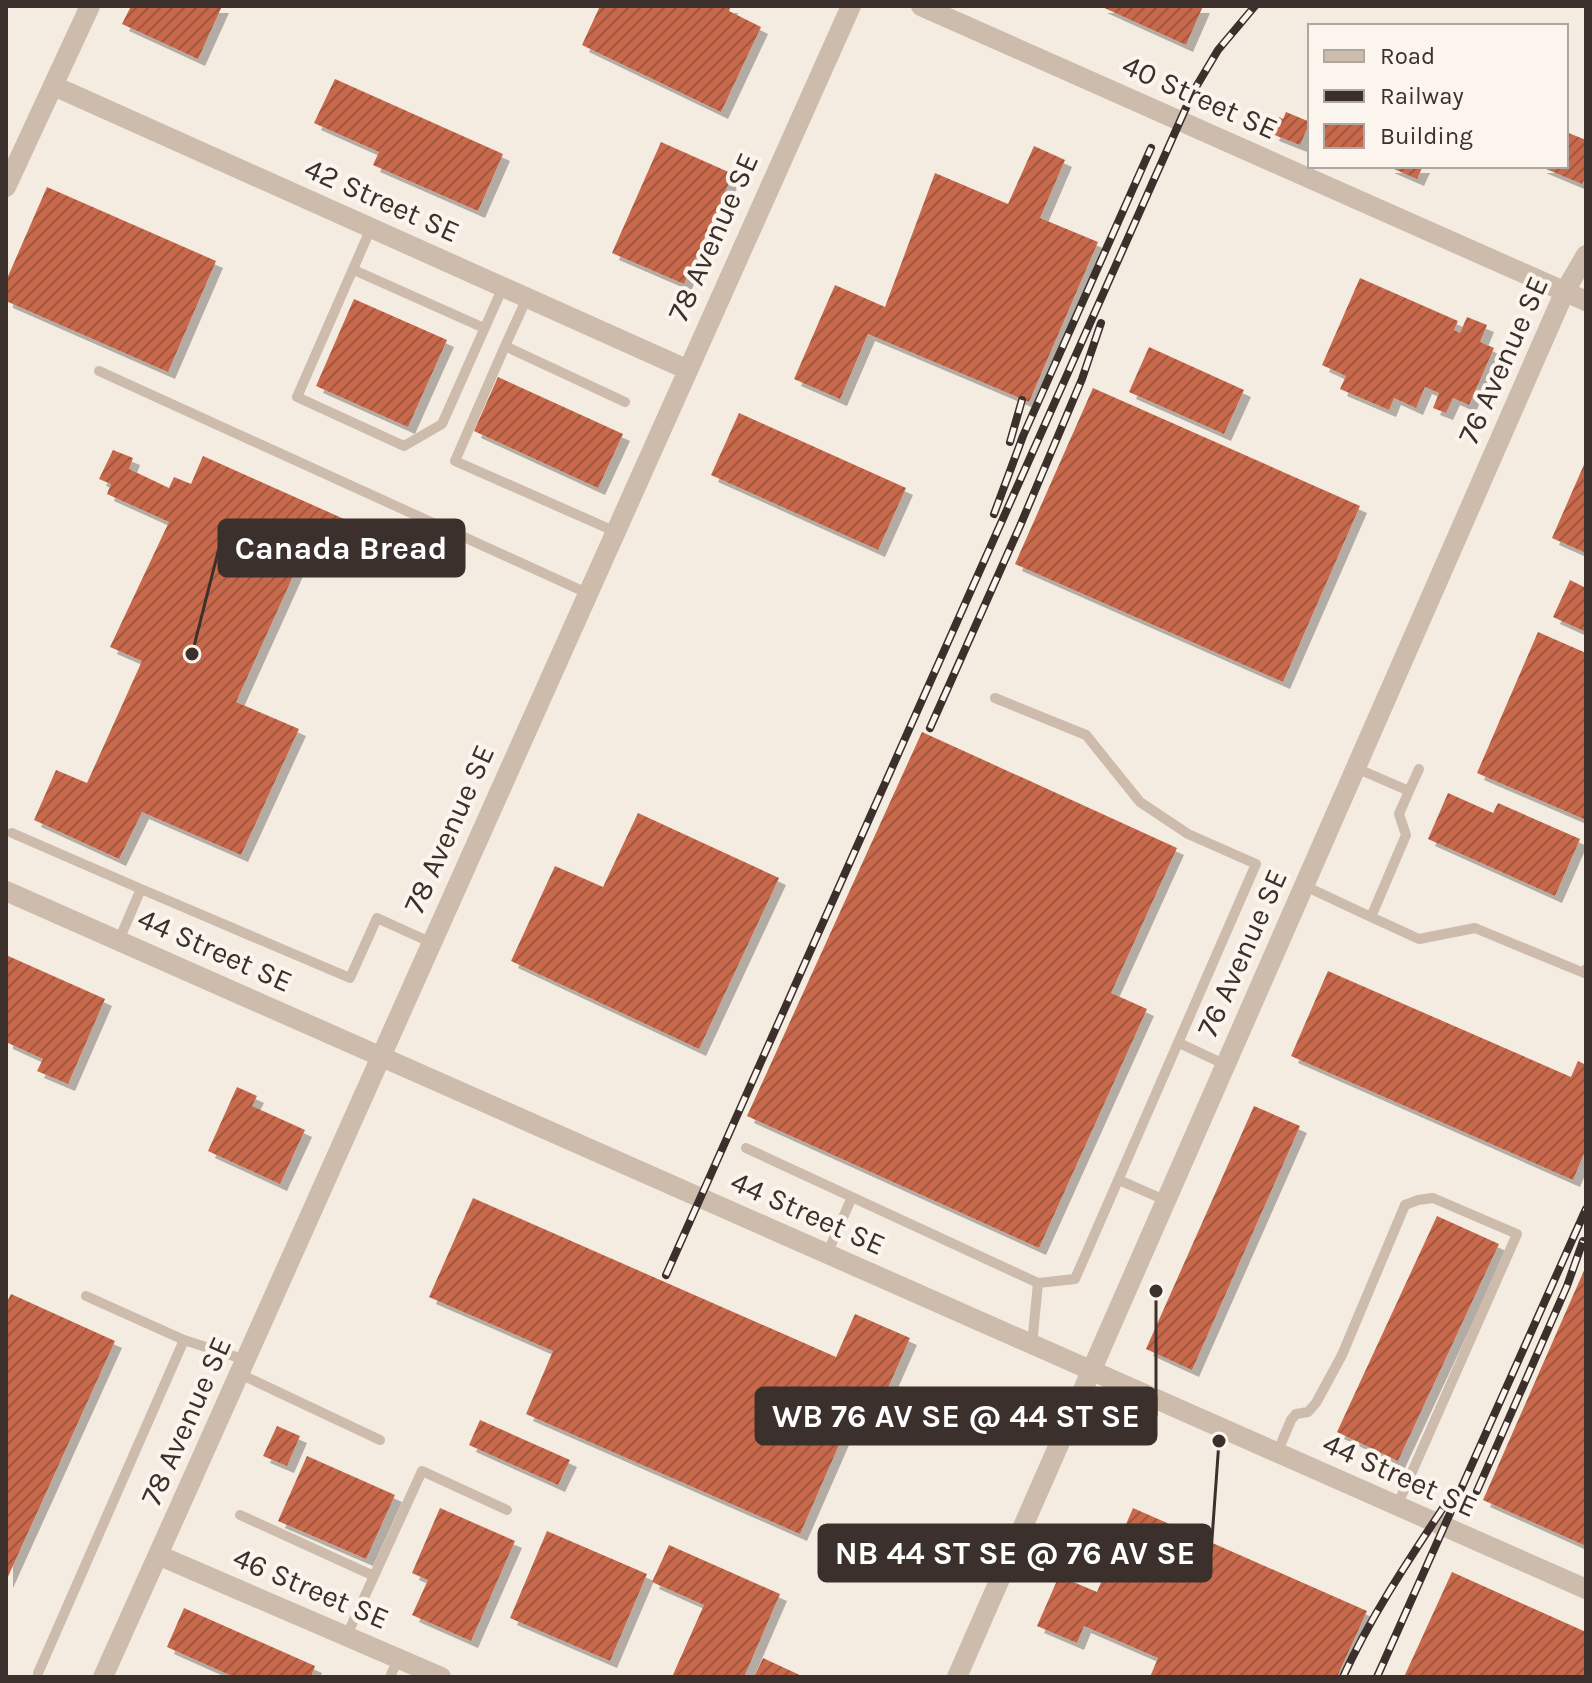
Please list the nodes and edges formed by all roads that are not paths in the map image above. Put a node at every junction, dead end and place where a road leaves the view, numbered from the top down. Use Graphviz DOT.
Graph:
graph roads {
  1 [pos="90,6"];
  2 [pos="851,6"];
  3 [pos="921,6"];
  4 [pos="54,86"];
  5 [pos="6,187"];
  6 [pos="371,228"];
  7 [pos="1586,255"];
  8 [pos="354,270"];
  9 [pos="503,287"];
  10 [pos="1565,291"];
  11 [pos="527,298"];
  12 [pos="1586,301"];
  13 [pos="484,328"];
  14 [pos="505,346"];
  15 [pos="686,369"];
  16 [pos="99,371"];
  17 [pos="625,402"];
  18 [pos="614,531"];
  19 [pos="587,593"];
  20 [pos="995,698"];
  21 [pos="1356,768"];
  22 [pos="1419,769"];
  23 [pos="1409,791"];
  24 [pos="12,833"];
  25 [pos="1305,886"];
  26 [pos="141,889"];
  27 [pos="6,891"];
  28 [pos="1371,917"];
  29 [pos="119,940"];
  30 [pos="432,943"];
  31 [pos="1586,969"];
  32 [pos="1179,1043"];
  33 [pos="382,1056"];
  34 [pos="1226,1065"];
  35 [pos="746,1148"];
  36 [pos="1119,1180"];
  37 [pos="852,1197"];
  38 [pos="1167,1201"];
  39 [pos="827,1254"];
  40 [pos="1038,1283"];
  41 [pos="86,1296"];
  42 [pos="184,1340"];
  43 [pos="1032,1345"];
  44 [pos="243,1367"];
  45 [pos="1092,1371"];
  46 [pos="380,1440"];
  47 [pos="1277,1453"];
  48 [pos="1397,1506"];
  49 [pos="507,1510"];
  50 [pos="240,1515"];
  51 [pos="158,1555"];
  52 [pos="374,1576"];
  53 [pos="1586,1589"];
  54 [pos="347,1635"];
  55 [pos="394,1668"];
  56 [pos="38,1677"];
  57 [pos="103,1677"];
  58 [pos="441,1677"];
  59 [pos="957,1677"];
  1 -- 4 [label="street"];
  2 -- 15 [label="street, 78 Avenue SE"];
  3 -- 10 [label="street, 40 Street SE"];
  4 -- 5 [label="street"];
  4 -- 6 [label="street, 42 Street SE"];
  6 -- 8 [label="lane"];
  6 -- 9 [label="street, 42 Street SE"];
  7 -- 10 [label="street, 76 Avenue SE"];
  8 -- 13 [label="lane"];
  8 -- 13 [label="lane"];
  9 -- 11 [label="street, 42 Street SE"];
  9 -- 13 [label="lane"];
  10 -- 12 [label="street, 40 Street SE"];
  10 -- 21 [label="street, 76 Avenue SE"];
  11 -- 14 [label="lane"];
  11 -- 15 [label="street, 42 Street SE"];
  14 -- 17 [label="lane"];
  14 -- 18 [label="lane"];
  15 -- 18 [label="street, 78 Avenue SE"];
  16 -- 19 [label="lane"];
  18 -- 19 [label="street, 78 Avenue SE"];
  19 -- 30 [label="street, 78 Avenue SE"];
  20 -- 32 [label="lane"];
  21 -- 23 [label="lane"];
  21 -- 25 [label="street, 76 Avenue SE"];
  22 -- 23 [label="lane"];
  23 -- 28 [label="lane"];
  24 -- 26 [label="lane"];
  25 -- 28 [label="lane"];
  25 -- 34 [label="street, 76 Avenue SE"];
  26 -- 29 [label="lane"];
  26 -- 30 [label="lane"];
  27 -- 29 [label="street, 44 Street SE"];
  28 -- 31 [label="lane"];
  29 -- 33 [label="street, 44 Street SE"];
  30 -- 33 [label="street, 78 Avenue SE"];
  32 -- 34 [label="lane"];
  32 -- 36 [label="lane"];
  33 -- 39 [label="street, 44 Street SE"];
  33 -- 44 [label="street, 78 Avenue SE"];
  34 -- 38 [label="street, 76 Avenue SE"];
  35 -- 37 [label="lane"];
  36 -- 38 [label="lane"];
  36 -- 40 [label="lane"];
  37 -- 39 [label="lane"];
  37 -- 40 [label="lane"];
  38 -- 45 [label="street, 76 Avenue SE"];
  39 -- 43 [label="street, 44 Street SE"];
  40 -- 43 [label="lane"];
  41 -- 42 [label="lane"];
  42 -- 44 [label="lane"];
  42 -- 56 [label="lane"];
  43 -- 45 [label="street, 44 Street SE"];
  44 -- 46 [label="lane"];
  44 -- 51 [label="street, 78 Avenue SE"];
  45 -- 47 [label="street, 44 Street SE"];
  45 -- 59 [label="street, 76 Avenue SE"];
  47 -- 48 [label="street, 44 Street SE"];
  47 -- 48 [label="lane"];
  48 -- 53 [label="street, 44 Street SE"];
  49 -- 52 [label="lane"];
  50 -- 52 [label="lane"];
  51 -- 54 [label="street, 46 Street SE"];
  51 -- 57 [label="street, 78 Avenue SE"];
  52 -- 54 [label="lane"];
  54 -- 55 [label="street, 46 Street SE"];
  55 -- 58 [label="street, 46 Street SE"];
}
